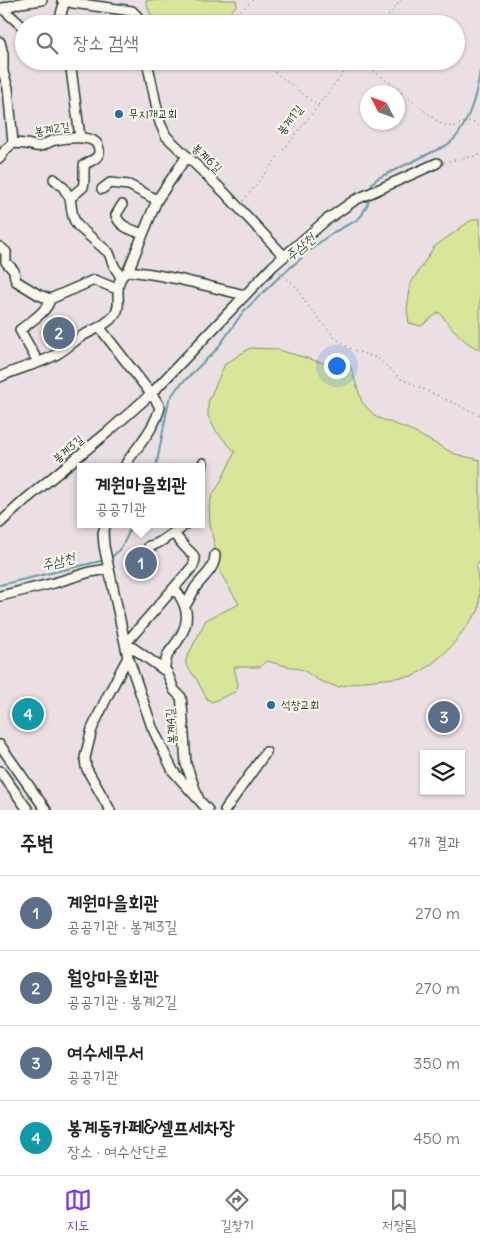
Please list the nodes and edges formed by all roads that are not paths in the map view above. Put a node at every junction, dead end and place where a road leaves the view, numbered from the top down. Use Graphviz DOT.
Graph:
graph roads {
  1 [pos="42,0"];
  2 [pos="64,0"];
  3 [pos="1,8"];
  4 [pos="61,15"];
  5 [pos="136,15"];
  6 [pos="15,20"];
  7 [pos="0,42"];
  8 [pos="71,70"];
  9 [pos="149,70"];
  10 [pos="80,138"];
  11 [pos="13,143"];
  12 [pos="187,156"];
  13 [pos="0,158"];
  14 [pos="437,163"];
  15 [pos="54,179"];
  16 [pos="102,189"];
  17 [pos="70,198"];
  18 [pos="157,200"];
  19 [pos="122,205"];
  20 [pos="143,234"];
  21 [pos="0,247"];
  22 [pos="284,256"];
  23 [pos="125,274"];
  24 [pos="117,289"];
  25 [pos="244,295"];
  26 [pos="50,299"];
  27 [pos="100,328"];
  28 [pos="38,362"];
  29 [pos="0,377"];
  30 [pos="151,394"];
  31 [pos="127,463"];
  32 [pos="0,523"];
  33 [pos="105,528"];
  34 [pos="182,528"];
  35 [pos="174,533"];
  36 [pos="149,546"];
  37 [pos="215,554"];
  38 [pos="109,567"];
  39 [pos="175,589"];
  40 [pos="0,596"];
  41 [pos="185,606"];
  42 [pos="126,643"];
  43 [pos="128,657"];
  44 [pos="164,670"];
  45 [pos="0,745"];
  46 [pos="266,752"];
  47 [pos="0,771"];
  48 [pos="199,800"];
  49 [pos="28,810"];
  50 [pos="46,810"];
  51 [pos="110,810"];
  52 [pos="208,810"];
  53 [pos="225,810"];
  1 -- 3 [label="street"];
  2 -- 4 [label="street"];
  2 -- 5 [label="street"];
  3 -- 6 [label="street"];
  7 -- 11 [label="street"];
  8 -- 10 [label="street"];
  9 -- 12 [label="street, 봉계6길"];
  10 -- 11 [label="street, 봉계2길"];
  10 -- 17 [label="street, 봉계2길"];
  11 -- 13 [label="street"];
  12 -- 18 [label="street"];
  12 -- 22 [label="street, 봉계6길"];
  14 -- 22 [label="street"];
  15 -- 17 [label="street"];
  16 -- 18 [label="street"];
  17 -- 23 [label="street"];
  18 -- 20 [label="street"];
  19 -- 20 [label="street"];
  20 -- 23 [label="street"];
  21 -- 26 [label="street"];
  22 -- 25 [label="street"];
  23 -- 24 [label="street"];
  23 -- 25 [label="street"];
  24 -- 26 [label="street"];
  24 -- 27 [label="street"];
  25 -- 30 [label="street"];
  26 -- 28 [label="street"];
  27 -- 28 [label="street"];
  27 -- 30 [label="street"];
  28 -- 29 [label="street"];
  30 -- 31 [label="street"];
  30 -- 32 [label="street, 봉계3길"];
  33 -- 38 [label="street"];
  34 -- 35 [label="street"];
  35 -- 36 [label="street"];
  35 -- 39 [label="street"];
  37 -- 41 [label="street"];
  38 -- 40 [label="street"];
  38 -- 42 [label="street"];
  39 -- 41 [label="street"];
  39 -- 42 [label="street"];
  41 -- 44 [label="street"];
  42 -- 43 [label="street"];
  42 -- 44 [label="street, 봉계4길"];
  43 -- 48 [label="street, 봉계4길"];
  43 -- 51 [label="street"];
  44 -- 48 [label="street, 봉계4길"];
  45 -- 50 [label="street"];
  46 -- 53 [label="street"];
  47 -- 49 [label="street"];
  48 -- 52 [label="street, 봉계4길"];
}
